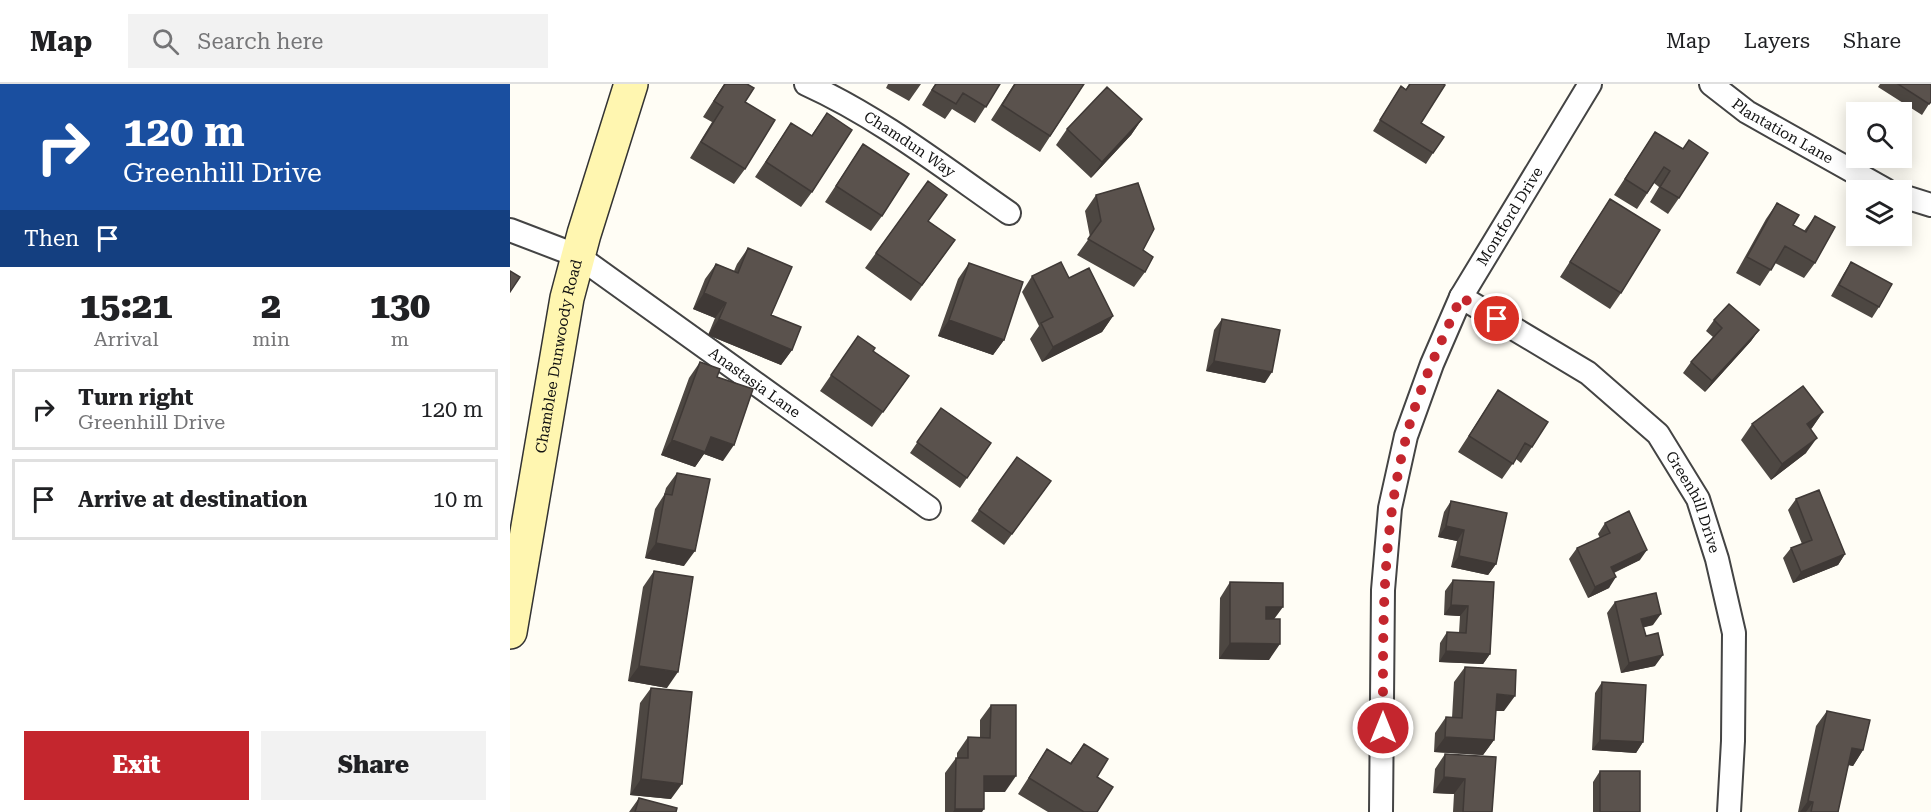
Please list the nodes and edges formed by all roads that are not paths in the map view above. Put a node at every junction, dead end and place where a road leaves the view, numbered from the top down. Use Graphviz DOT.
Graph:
graph roads {
  1 [pos="630,84"];
  2 [pos="806,84"];
  3 [pos="1590,84"];
  4 [pos="1711,84"];
  5 [pos="1868,180"];
  6 [pos="1912,199"];
  7 [pos="1931,205"];
  8 [pos="1009,213"];
  9 [pos="510,230"];
  10 [pos="578,256"];
  11 [pos="1461,297"];
  12 [pos="929,508"];
  13 [pos="510,632"];
  14 [pos="1381,812"];
  15 [pos="1729,812"];
  1 -- 10 [label="street, Chamblee Dunwoody Road"];
  2 -- 8 [label="street, Chamdun Way"];
  3 -- 11 [label="street, Montford Drive"];
  4 -- 5 [label="street, Plantation Lane"];
  6 -- 7 [label="street"];
  9 -- 10 [label="street, Anastasia Lane"];
  10 -- 12 [label="street, Anastasia Lane"];
  10 -- 13 [label="street, Chamblee Dunwoody Road"];
  11 -- 14 [label="street, Montford Drive"];
  11 -- 15 [label="street, Greenhill Drive"];
}
